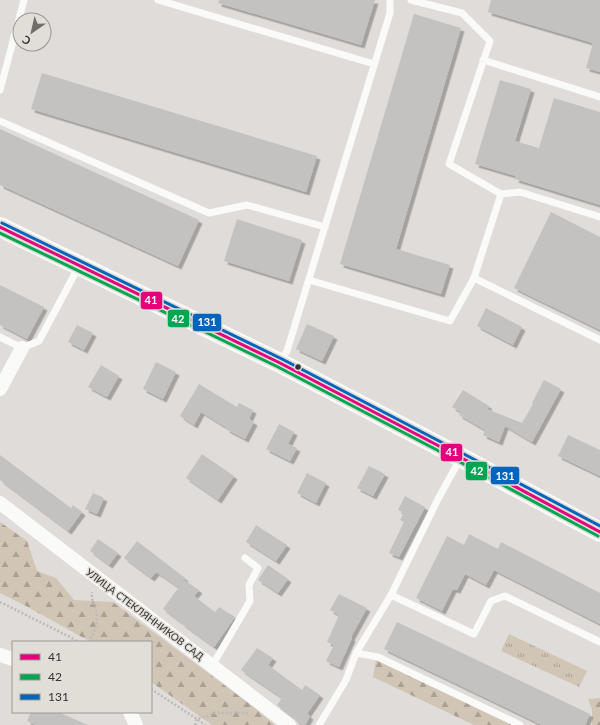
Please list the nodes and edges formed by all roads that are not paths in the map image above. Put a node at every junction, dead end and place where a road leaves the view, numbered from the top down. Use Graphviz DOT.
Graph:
graph roads {
  1 [pos="24,0"];
  2 [pos="158,0"];
  3 [pos="390,0"];
  4 [pos="411,0"];
  5 [pos="483,60"];
  6 [pos="374,64"];
  7 [pos="0,87"];
  8 [pos="600,97"];
  9 [pos="0,121"];
  10 [pos="501,194"];
  11 [pos="600,217"];
  12 [pos="0,227"];
  13 [pos="325,227"];
  14 [pos="79,266"];
  15 [pos="474,278"];
  16 [pos="309,280"];
  17 [pos="0,337"];
  18 [pos="600,340"];
  19 [pos="22,348"];
  20 [pos="280,363"];
  21 [pos="0,390"];
  22 [pos="460,457"];
  23 [pos="0,503"];
  24 [pos="600,532"];
  25 [pos="245,558"];
  26 [pos="391,595"];
  27 [pos="600,642"];
  28 [pos="356,653"];
  29 [pos="0,655"];
  30 [pos="12,658"];
  31 [pos="212,666"];
  32 [pos="130,713"];
  33 [pos="136,725"];
  34 [pos="289,725"];
  35 [pos="319,725"];
  36 [pos="520,725"];
  1 -- 7 [label="lane"];
  2 -- 6 [label="lane"];
  3 -- 6 [label="lane"];
  4 -- 5 [label="lane"];
  5 -- 8 [label="lane"];
  5 -- 10 [label="lane"];
  6 -- 13 [label="lane"];
  9 -- 13 [label="lane"];
  10 -- 11 [label="lane"];
  10 -- 15 [label="lane"];
  12 -- 14 [label="main road"];
  13 -- 16 [label="lane"];
  14 -- 19 [label="lane"];
  14 -- 20 [label="main road"];
  15 -- 16 [label="lane"];
  15 -- 18 [label="lane"];
  16 -- 20 [label="lane"];
  17 -- 19 [label="lane"];
  19 -- 21 [label="street"];
  20 -- 22 [label="main road"];
  22 -- 24 [label="main road"];
  22 -- 26 [label="lane"];
  23 -- 31 [label="street, УЛИЦА СТЕКЛЯННИКОВ САД"];
  25 -- 31 [label="lane"];
  26 -- 27 [label="lane"];
  26 -- 28 [label="lane"];
  28 -- 35 [label="lane"];
  28 -- 36 [label="lane"];
  29 -- 30 [label="street"];
  31 -- 34 [label="street, УЛИЦА СТЕКЛЯННИКОВ САД"];
  32 -- 33 [label="street"];
}
